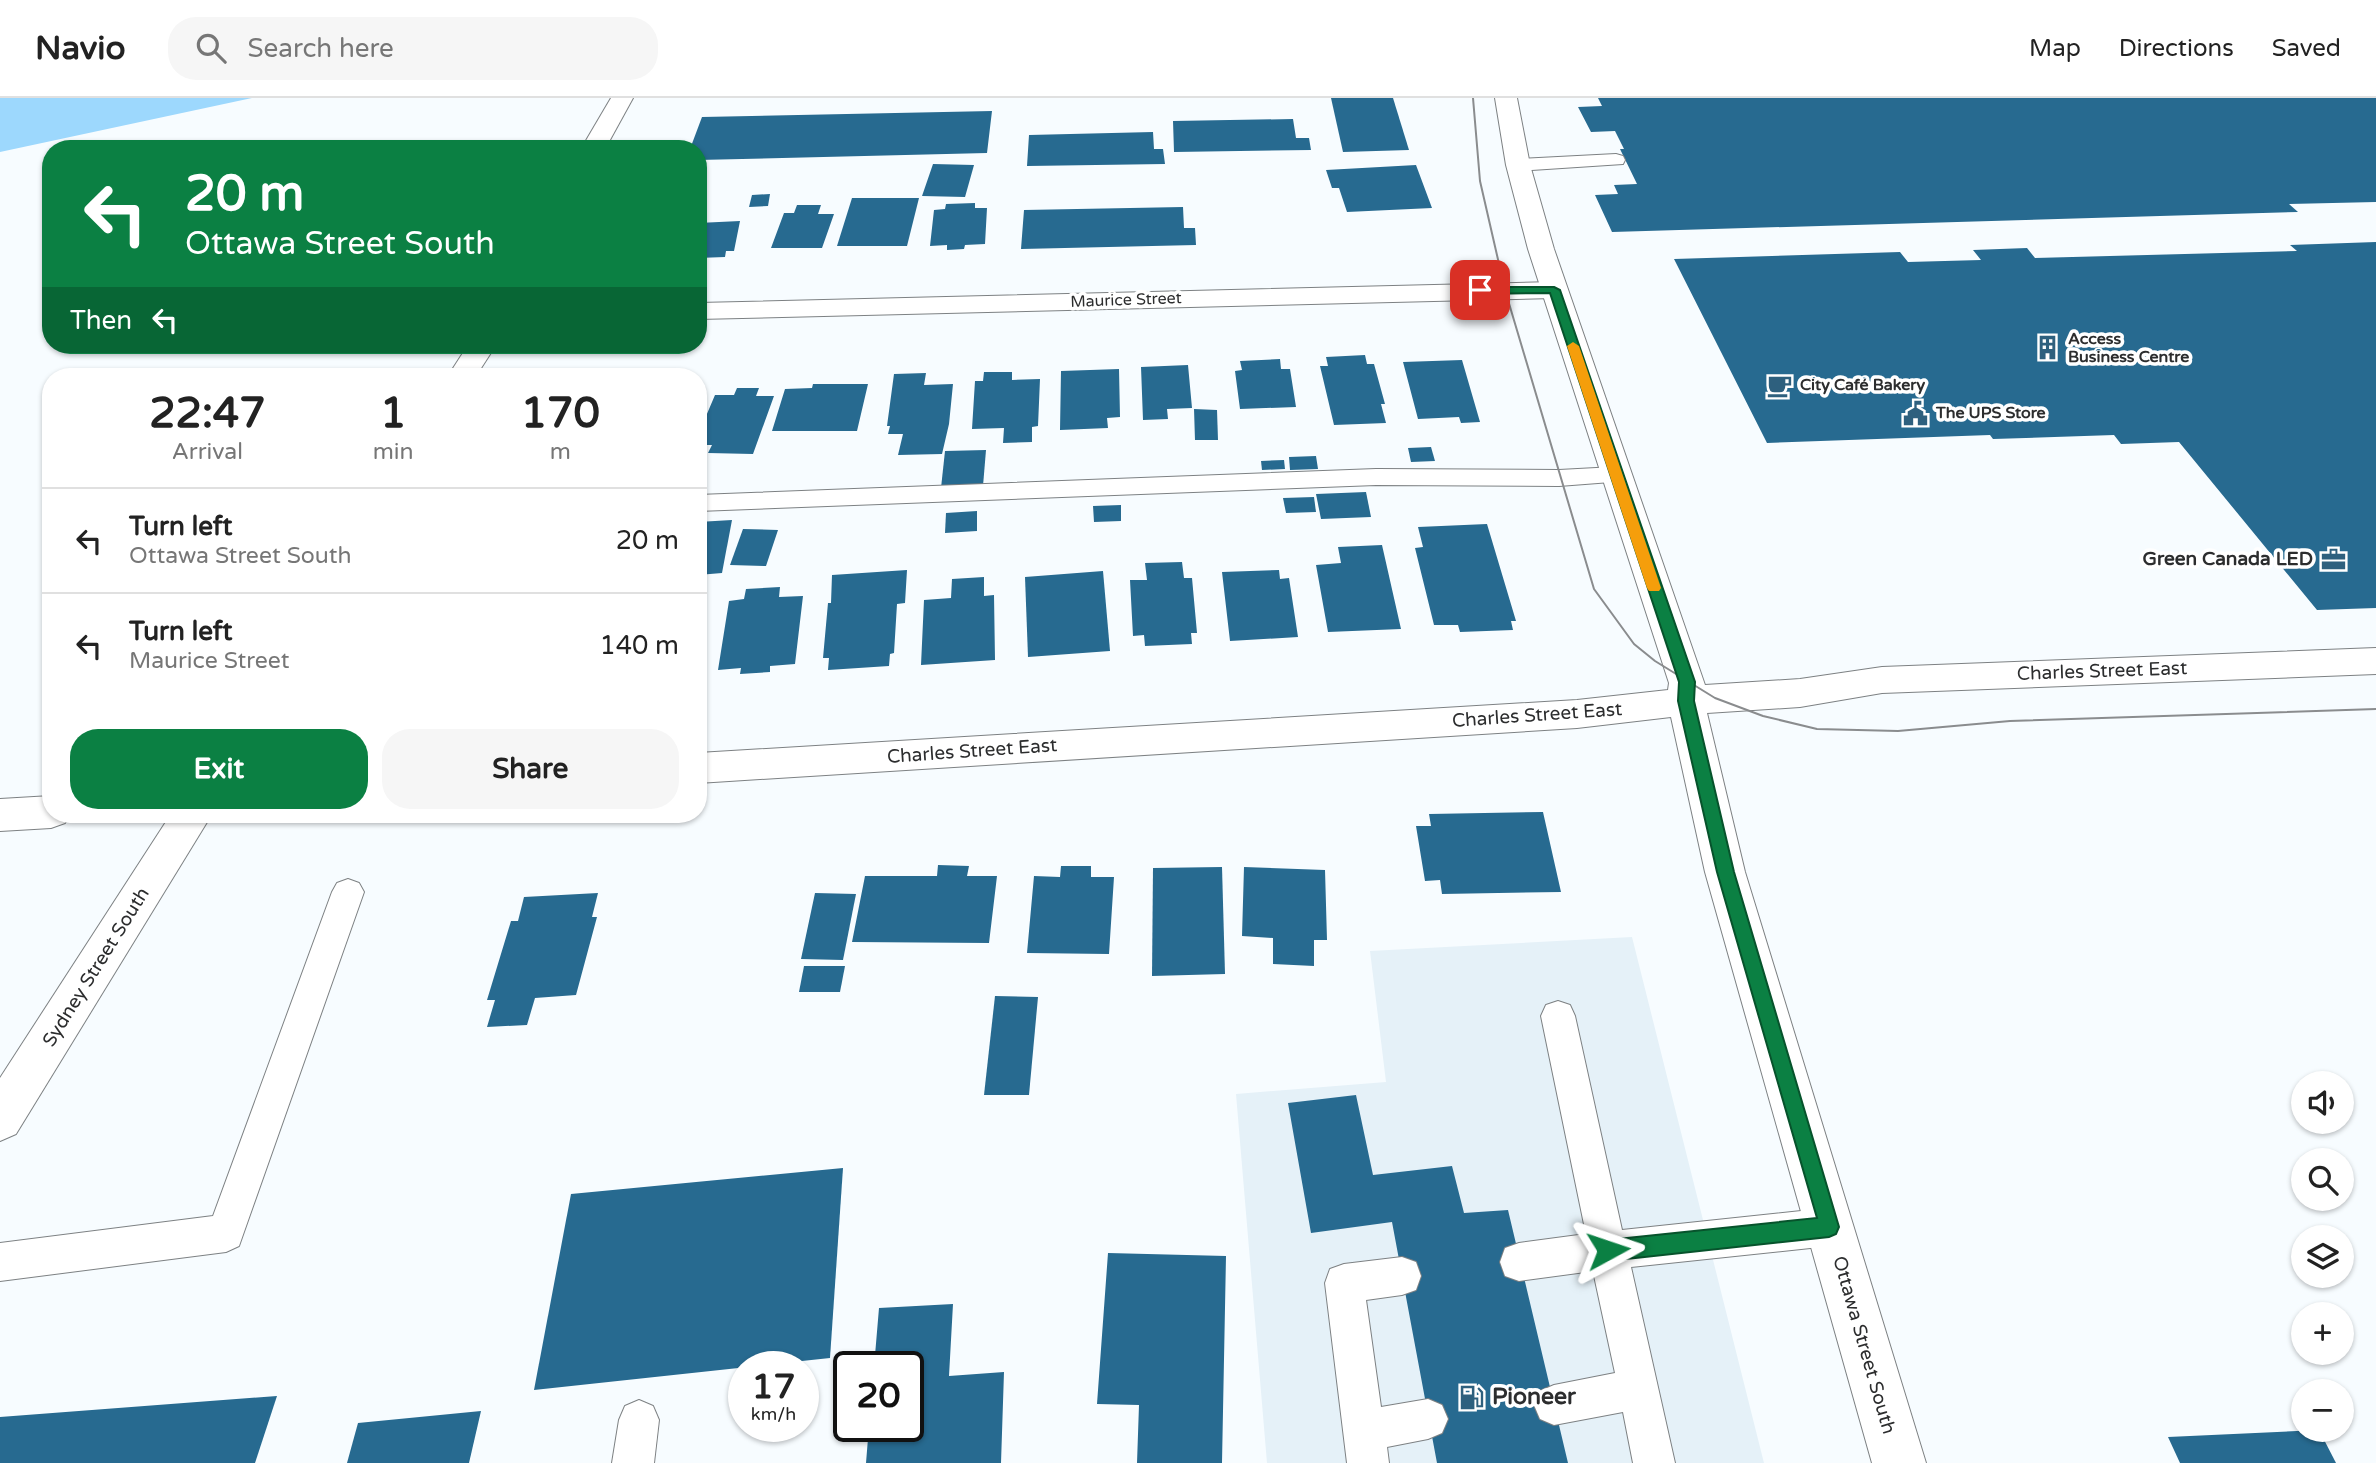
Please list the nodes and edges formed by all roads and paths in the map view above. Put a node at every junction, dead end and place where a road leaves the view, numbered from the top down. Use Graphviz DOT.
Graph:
graph roads {
  1 [pos="622,98"];
  2 [pos="1506,98"];
  3 [pos="598,140"];
  4 [pos="1616,160"];
  5 [pos="1518,165"];
  6 [pos="1554,290"];
  7 [pos="707,311"];
  8 [pos="1615,475"];
  9 [pos="707,503"];
  10 [pos="2376,661"];
  11 [pos="1686,701"];
  12 [pos="707,767"];
  13 [pos="42,813"];
  14 [pos="0,815"];
  15 [pos="186,823"];
  16 [pos="348,892"];
  17 [pos="1558,1016"];
  18 [pos="0,1119"];
  19 [pos="1829,1227"];
  20 [pos="1608,1250"];
  21 [pos="0,1262"];
  22 [pos="1519,1262"];
  23 [pos="1402,1276"];
  24 [pos="1639,1389"];
  25 [pos="1555,1405"];
  26 [pos="1428,1419"];
  27 [pos="639,1420"];
  28 [pos="1366,1446"];
  29 [pos="633,1463"];
  30 [pos="1654,1463"];
  31 [pos="1899,1463"];
  1 -- 3 [label="main road"];
  2 -- 5 [label="main road, Ottawa Street South"];
  4 -- 5 [label="lane"];
  5 -- 6 [label="main road, Ottawa Street South"];
  6 -- 7 [label="main road, Maurice Street"];
  6 -- 8 [label="main road, Ottawa Street South"];
  8 -- 9 [label="lane"];
  8 -- 11 [label="main road, Ottawa Street South"];
  10 -- 11 [label="main road, Charles Street East"];
  11 -- 12 [label="main road, Charles Street East"];
  11 -- 19 [label="main road, Ottawa Street South"];
  13 -- 14 [label="main road"];
  15 -- 18 [label="main road, Sydney Street South"];
  16 -- 21 [label="lane"];
  17 -- 20 [label="lane"];
  19 -- 20 [label="lane"];
  19 -- 31 [label="main road, Ottawa Street South"];
  20 -- 22 [label="lane"];
  20 -- 24 [label="lane"];
  23 -- 28 [label="lane"];
  24 -- 25 [label="lane"];
  24 -- 30 [label="lane"];
  26 -- 28 [label="lane"];
  27 -- 29 [label="lane"];
}
